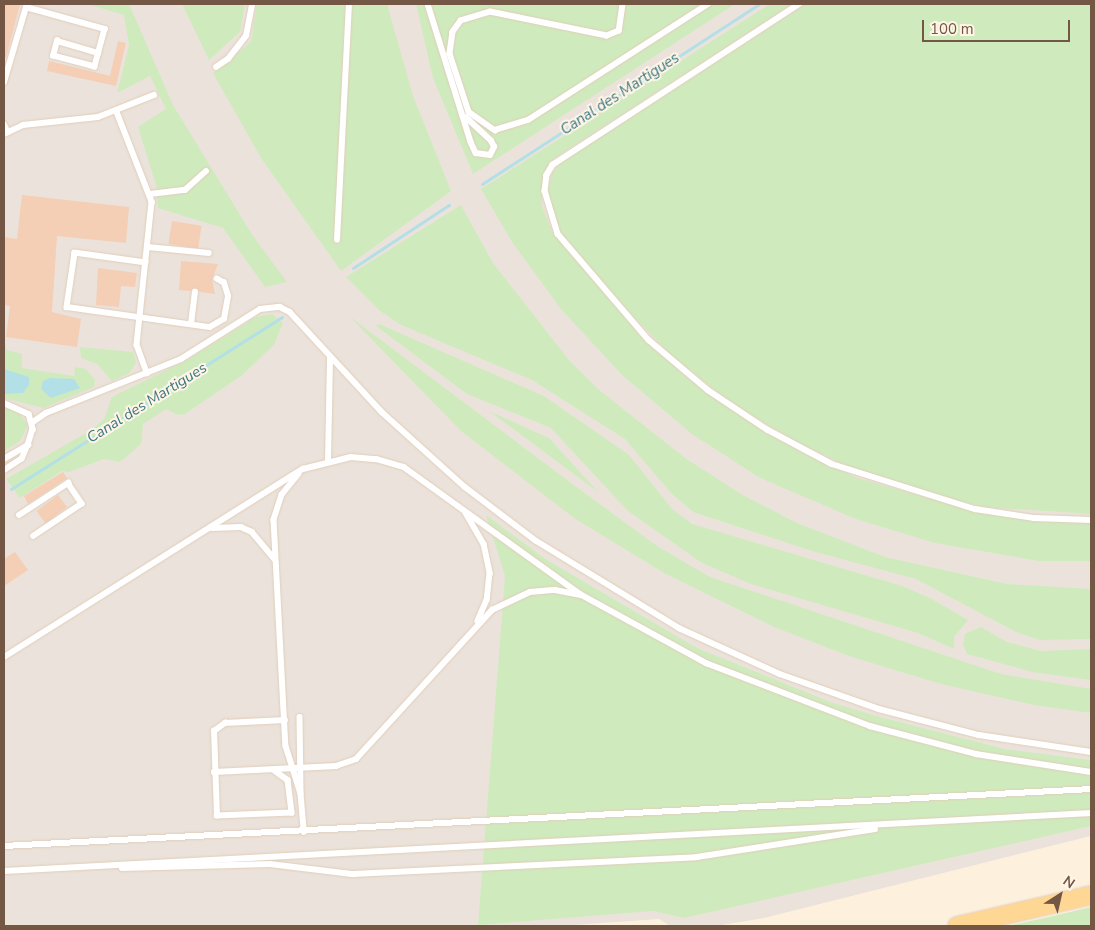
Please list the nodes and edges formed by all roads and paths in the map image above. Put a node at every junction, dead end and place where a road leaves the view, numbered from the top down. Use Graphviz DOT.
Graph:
graph roads {
  1 [pos="252,4"];
  2 [pos="349,4"];
  3 [pos="428,4"];
  4 [pos="623,4"];
  5 [pos="708,4"];
  6 [pos="800,4"];
  7 [pos="26,5"];
  8 [pos="98,53"];
  9 [pos="216,67"];
  10 [pos="4,82"];
  11 [pos="154,95"];
  12 [pos="117,112"];
  13 [pos="466,118"];
  14 [pos="4,124"];
  15 [pos="6,133"];
  16 [pos="206,171"];
  17 [pos="150,194"];
  18 [pos="337,240"];
  19 [pos="148,247"];
  20 [pos="209,253"];
  21 [pos="146,263"];
  22 [pos="217,279"];
  23 [pos="195,292"];
  24 [pos="140,319"];
  25 [pos="191,324"];
  26 [pos="330,357"];
  27 [pos="147,373"];
  28 [pos="4,403"];
  29 [pos="33,422"];
  30 [pos="28,445"];
  31 [pos="4,459"];
  32 [pos="328,462"];
  33 [pos="304,468"];
  34 [pos="5,470"];
  35 [pos="462,508"];
  36 [pos="19,515"];
  37 [pos="1091,520"];
  38 [pos="203,531"];
  39 [pos="34,536"];
  40 [pos="276,561"];
  41 [pos="584,596"];
  42 [pos="475,627"];
  43 [pos="4,657"];
  44 [pos="300,717"];
  45 [pos="284,720"];
  46 [pos="1091,752"];
  47 [pos="293,768"];
  48 [pos="303,768"];
  49 [pos="272,770"];
  50 [pos="214,772"];
  51 [pos="1091,772"];
  52 [pos="1091,789"];
  53 [pos="301,794"];
  54 [pos="1091,813"];
  55 [pos="904,824"];
  56 [pos="304,832"];
  57 [pos="4,846"];
  58 [pos="14,871"];
  59 [pos="4,872"];
  60 [pos="1091,895"];
  61 [pos="957,926"];
  1 -- 9 [label="lane"];
  2 -- 18 [label="lane"];
  3 -- 13 [label="lane"];
  4 -- 5 [label="lane"];
  6 -- 37 [label="lane"];
  7 -- 8 [label="lane"];
  7 -- 10 [label="lane"];
  8 -- 8 [label="lane"];
  11 -- 12 [label="lane"];
  12 -- 15 [label="lane"];
  12 -- 17 [label="lane"];
  13 -- 13 [label="lane"];
  14 -- 15 [label="lane"];
  16 -- 17 [label="lane"];
  17 -- 19 [label="lane"];
  19 -- 20 [label="lane"];
  19 -- 21 [label="lane"];
  21 -- 24 [label="lane"];
  21 -- 24 [label="lane"];
  22 -- 25 [label="lane"];
  23 -- 25 [label="lane"];
  24 -- 25 [label="lane"];
  24 -- 27 [label="lane"];
  26 -- 27 [label="lane"];
  26 -- 32 [label="lane"];
  26 -- 46 [label="lane"];
  27 -- 29 [label="lane"];
  28 -- 29 [label="lane"];
  29 -- 30 [label="lane"];
  30 -- 31 [label="lane"];
  30 -- 34 [label="lane"];
  32 -- 33 [label="lane"];
  32 -- 35 [label="lane"];
  33 -- 38 [label="lane"];
  33 -- 40 [label="lane"];
  35 -- 41 [label="lane"];
  35 -- 42 [label="lane"];
  36 -- 39 [label="lane"];
  38 -- 40 [label="lane"];
  38 -- 43 [label="lane"];
  40 -- 45 [label="lane"];
  41 -- 42 [label="lane"];
  41 -- 51 [label="lane"];
  42 -- 48 [label="lane"];
  44 -- 48 [label="lane"];
  45 -- 47 [label="lane"];
  45 -- 50 [label="lane"];
  47 -- 48 [label="lane"];
  47 -- 49 [label="lane"];
  47 -- 53 [label="lane"];
  48 -- 53 [label="lane"];
  49 -- 50 [label="lane"];
  49 -- 50 [label="lane"];
  52 -- 56 [label="lane"];
  53 -- 56 [label="lane"];
  54 -- 55 [label="lane"];
  55 -- 58 [label="lane"];
  55 -- 58 [label="lane"];
  56 -- 57 [label="lane"];
  58 -- 59 [label="lane"];
  60 -- 61 [label="main road"];
}
